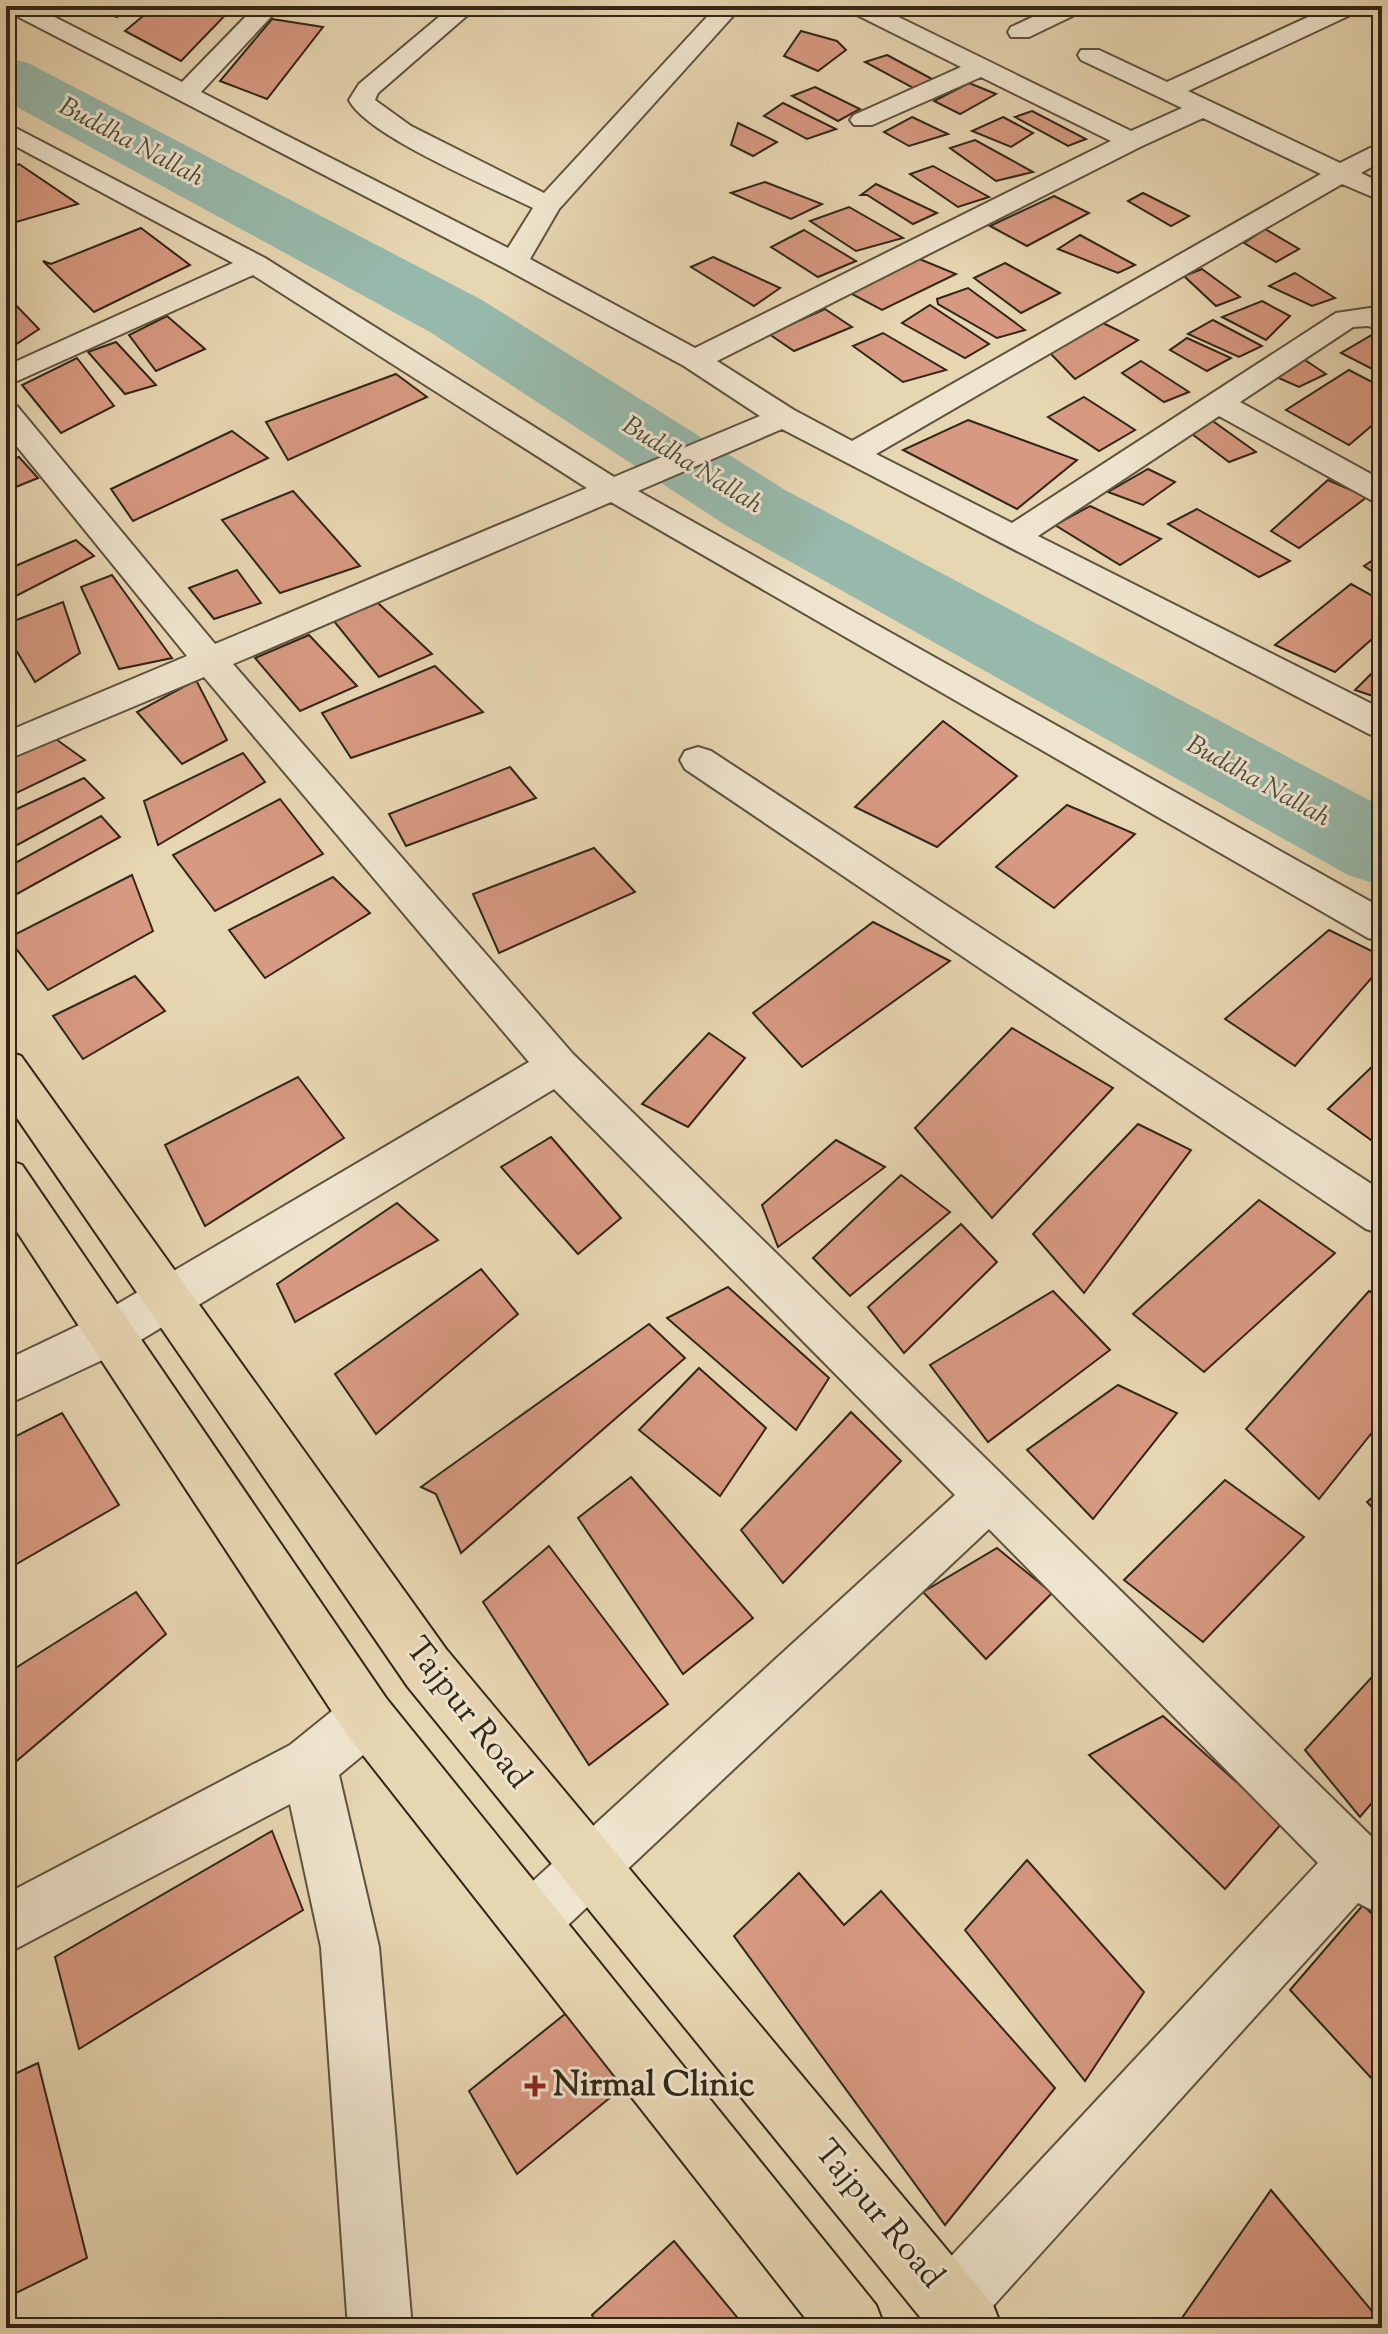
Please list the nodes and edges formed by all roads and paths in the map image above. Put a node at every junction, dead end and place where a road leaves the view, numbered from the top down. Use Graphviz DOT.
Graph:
graph roads {
  1 [pos="15,6"];
  2 [pos="269,6"];
  3 [pos="466,6"];
  4 [pos="730,6"];
  5 [pos="857,6"];
  6 [pos="1075,6"];
  7 [pos="1351,6"];
  8 [pos="1020,32"];
  9 [pos="1090,55"];
  10 [pos="982,67"];
  11 [pos="1166,92"];
  12 [pos="186,93"];
  13 [pos="1204,108"];
  14 [pos="863,120"];
  15 [pos="6,131"];
  16 [pos="1131,141"];
  17 [pos="1382,150"];
  18 [pos="1341,175"];
  19 [pos="1382,193"];
  20 [pos="548,205"];
  21 [pos="514,262"];
  22 [pos="255,264"];
  23 [pos="1382,321"];
  24 [pos="695,360"];
  25 [pos="6,377"];
  26 [pos="1216,402"];
  27 [pos="6,413"];
  28 [pos="769,423"];
  29 [pos="852,454"];
  30 [pos="625,484"];
  31 [pos="1382,493"];
  32 [pos="1015,536"];
  33 [pos="208,659"];
  34 [pos="1382,725"];
  35 [pos="6,747"];
  36 [pos="698,760"];
  37 [pos="1382,927"];
  38 [pos="558,1066"];
  39 [pos="6,1068"];
  40 [pos="6,1178"];
  41 [pos="1382,1215"];
  42 [pos="166,1300"];
  43 [pos="109,1334"];
  44 [pos="6,1383"];
  45 [pos="989,1496"];
  46 [pos="367,1717"];
  47 [pos="309,1764"];
  48 [pos="589,1867"];
  49 [pos="1370,1874"];
  50 [pos="530,1922"];
  51 [pos="6,1925"];
  52 [pos="961,2316"];
  53 [pos="380,2328"];
  54 [pos="853,2328"];
  1 -- 12 [label="street"];
  2 -- 12 [label="street"];
  3 -- 20 [label="street"];
  4 -- 20 [label="street"];
  5 -- 10 [label="street"];
  6 -- 8 [label="street"];
  7 -- 11 [label="street"];
  9 -- 11 [label="street"];
  10 -- 14 [label="street"];
  10 -- 16 [label="street"];
  11 -- 13 [label="street"];
  12 -- 21 [label="street"];
  13 -- 16 [label="street"];
  13 -- 18 [label="street"];
  15 -- 22 [label="street"];
  16 -- 24 [label="street"];
  17 -- 18 [label="street"];
  18 -- 19 [label="street"];
  18 -- 29 [label="street"];
  20 -- 21 [label="street"];
  21 -- 24 [label="street"];
  22 -- 25 [label="street"];
  22 -- 30 [label="street"];
  23 -- 26 [label="street"];
  24 -- 28 [label="street"];
  26 -- 31 [label="street"];
  26 -- 32 [label="street"];
  27 -- 33 [label="street"];
  28 -- 29 [label="street"];
  28 -- 30 [label="street"];
  29 -- 32 [label="street"];
  30 -- 33 [label="street"];
  30 -- 37 [label="street"];
  32 -- 34 [label="street"];
  33 -- 35 [label="street"];
  33 -- 38 [label="street"];
  36 -- 41 [label="street"];
  38 -- 42 [label="street"];
  38 -- 45 [label="street"];
  39 -- 42 [label="main road, Tajpur Road"];
  40 -- 43 [label="main road"];
  42 -- 43 [label="street"];
  42 -- 48 [label="main road, Tajpur Road"];
  43 -- 44 [label="street"];
  43 -- 46 [label="main road"];
  45 -- 48 [label="street"];
  45 -- 49 [label="street"];
  46 -- 47 [label="street"];
  46 -- 50 [label="main road"];
  47 -- 51 [label="street"];
  47 -- 53 [label="street"];
  48 -- 50 [label="street"];
  48 -- 52 [label="main road, Tajpur Road"];
  49 -- 52 [label="street"];
  50 -- 54 [label="main road"];
}
